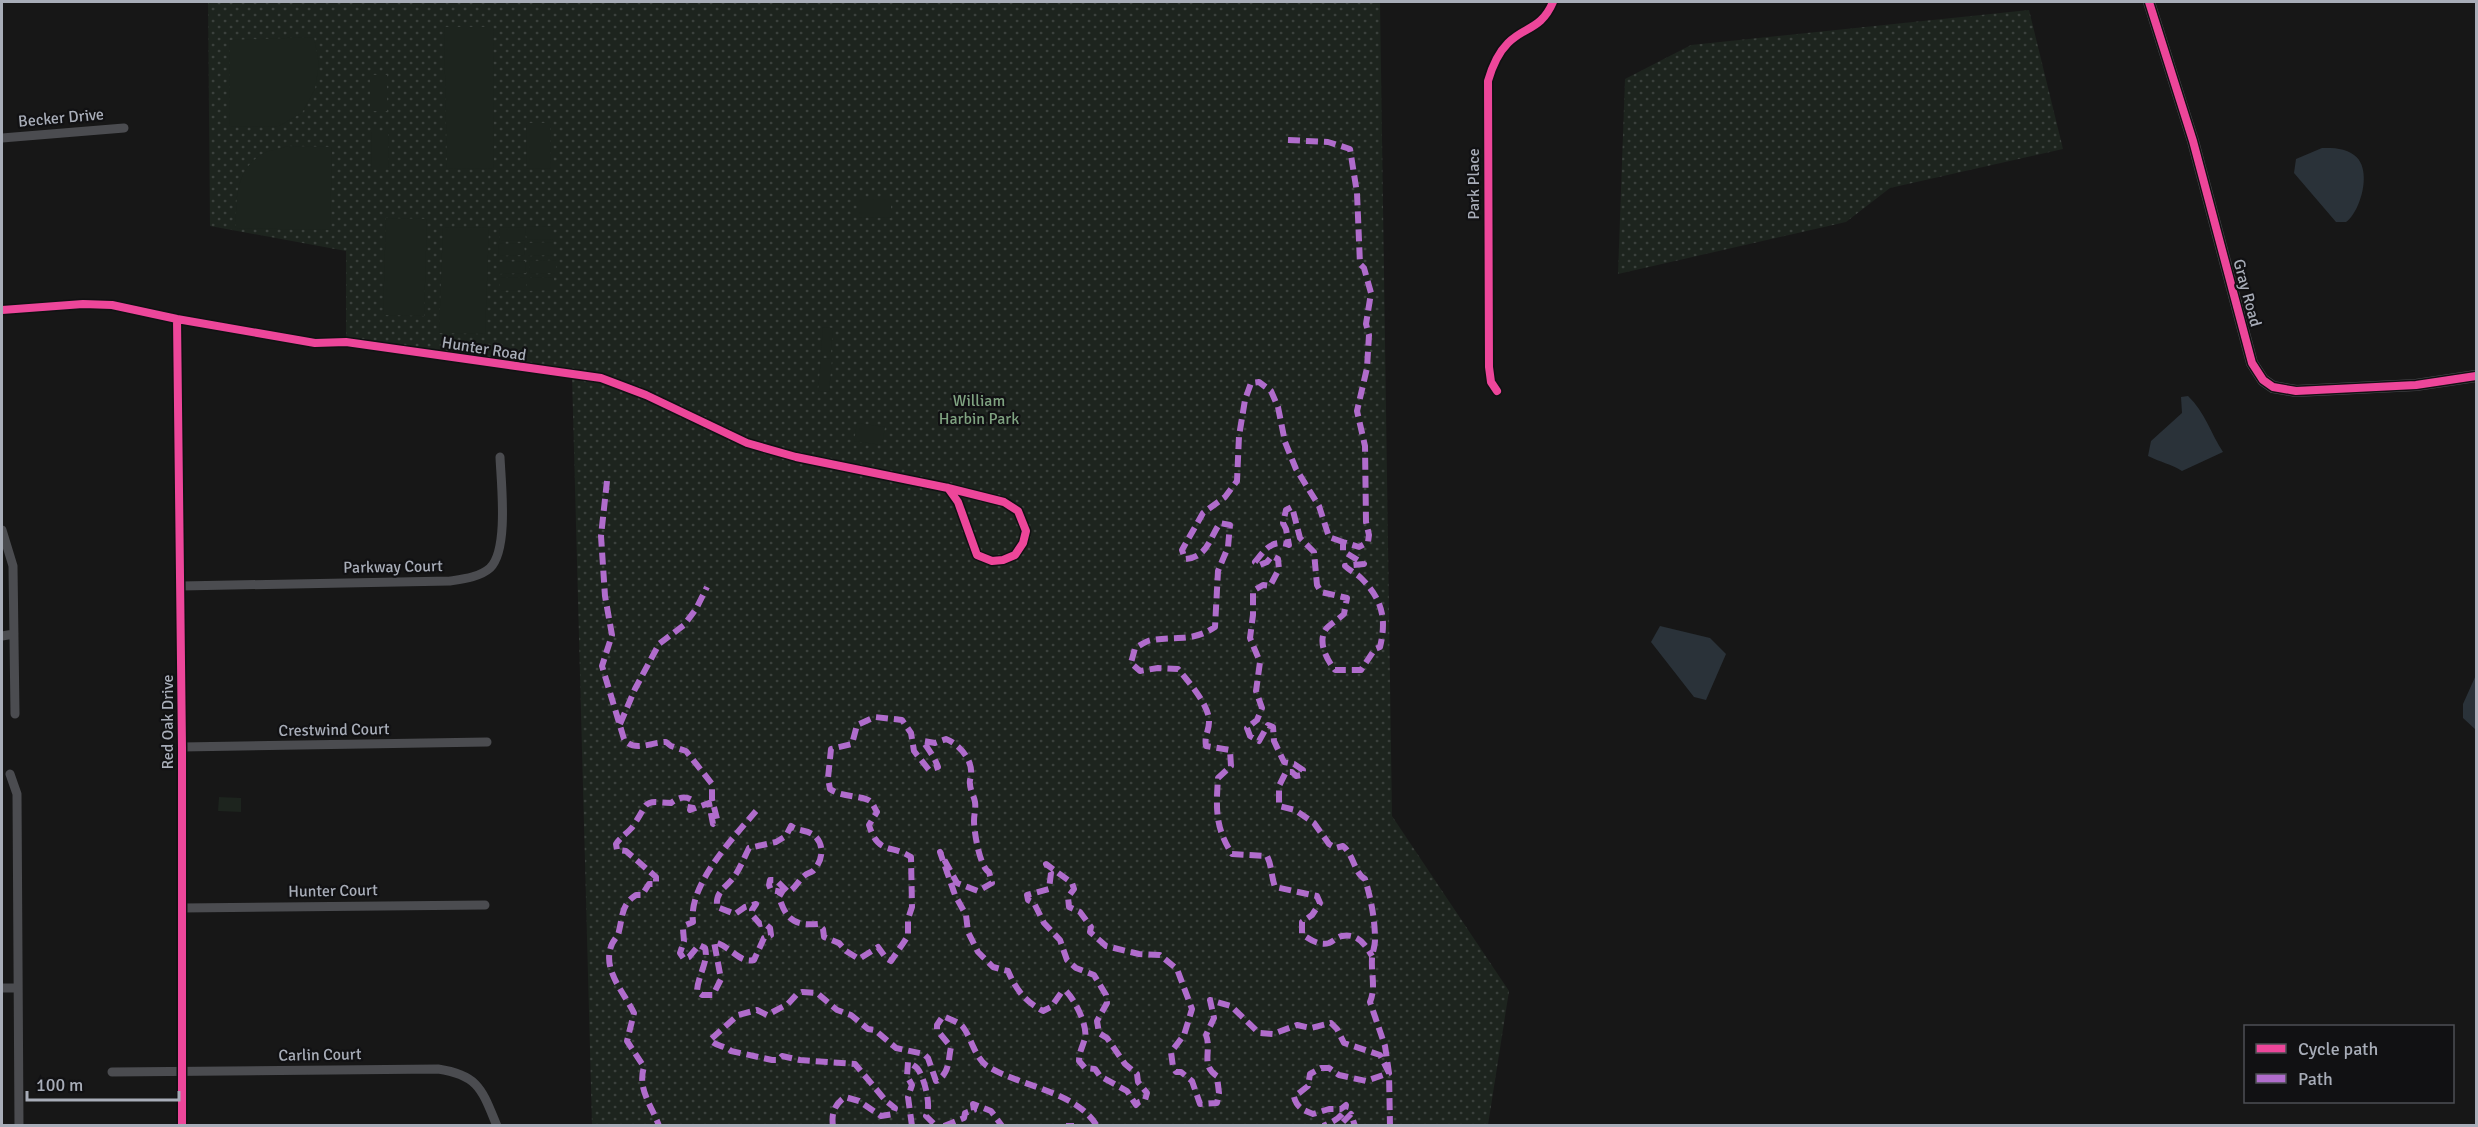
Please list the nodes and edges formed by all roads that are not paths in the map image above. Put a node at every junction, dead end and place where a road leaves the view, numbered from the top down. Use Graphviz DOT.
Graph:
graph roads {
  1 [pos="1553,2"];
  2 [pos="2149,2"];
  3 [pos="124,128"];
  4 [pos="2,138"];
  5 [pos="2,310"];
  6 [pos="177,319"];
  7 [pos="2476,376"];
  8 [pos="1497,391"];
  9 [pos="500,457"];
  10 [pos="948,488"];
  11 [pos="2,530"];
  12 [pos="180,586"];
  13 [pos="14,634"];
  14 [pos="2,636"];
  15 [pos="15,714"];
  16 [pos="487,742"];
  17 [pos="182,747"];
  18 [pos="10,774"];
  19 [pos="485,905"];
  20 [pos="182,908"];
  21 [pos="2,988"];
  22 [pos="18,988"];
  23 [pos="181,1071"];
  24 [pos="112,1072"];
  25 [pos="19,1125"];
  26 [pos="182,1125"];
  27 [pos="497,1125"];
  1 -- 8 [label="street, Park Place"];
  2 -- 7 [label="street, Gray Road"];
  3 -- 4 [label="street, Becker Drive"];
  5 -- 6 [label="street, Hunter Road"];
  6 -- 10 [label="street, Hunter Road"];
  6 -- 12 [label="street, Red Oak Drive"];
  9 -- 12 [label="street, Parkway Court"];
  10 -- 10 [label="street, Hunter Road"];
  11 -- 13 [label="street"];
  12 -- 17 [label="street, Red Oak Drive"];
  13 -- 14 [label="street"];
  13 -- 15 [label="street"];
  16 -- 17 [label="street, Crestwind Court"];
  17 -- 20 [label="street, Red Oak Drive"];
  18 -- 22 [label="street"];
  19 -- 20 [label="street, Hunter Court"];
  20 -- 23 [label="street, Red Oak Drive"];
  21 -- 22 [label="street"];
  22 -- 25 [label="street"];
  23 -- 24 [label="street, Carlin Court"];
  23 -- 26 [label="street, Red Oak Drive"];
  23 -- 27 [label="street, Carlin Court"];
}
